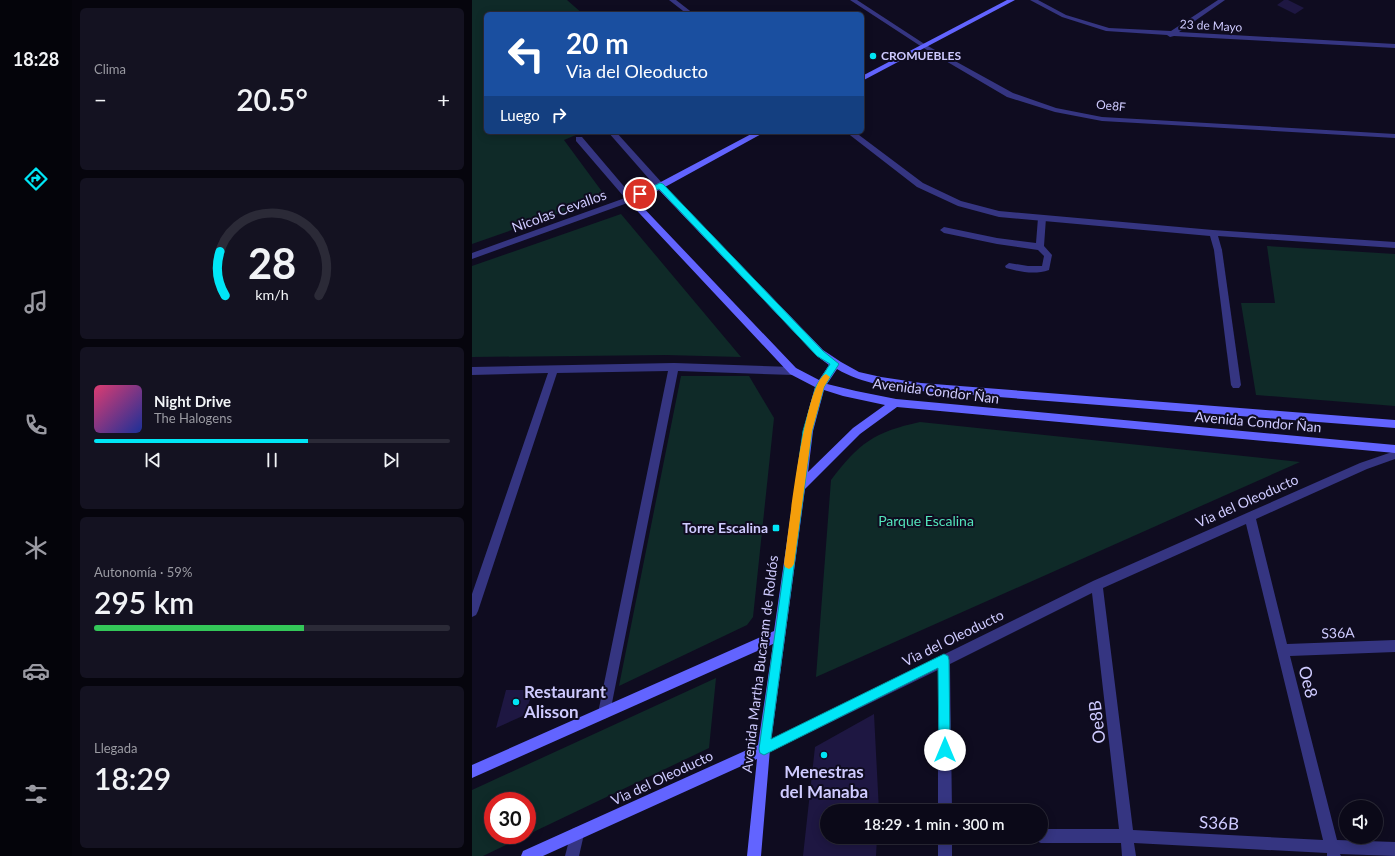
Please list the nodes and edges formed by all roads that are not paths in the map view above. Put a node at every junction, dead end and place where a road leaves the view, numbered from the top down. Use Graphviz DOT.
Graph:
graph roads {
  1 [pos="672,0"];
  2 [pos="853,0"];
  3 [pos="1012,0"];
  4 [pos="1033,0"];
  5 [pos="1222,0"];
  6 [pos="688,12"];
  7 [pos="1170,35"];
  8 [pos="924,46"];
  9 [pos="1395,46"];
  10 [pos="864,78"];
  11 [pos="614,134"];
  12 [pos="757,134"];
  13 [pos="853,134"];
  14 [pos="1395,136"];
  15 [pos="579,139"];
  16 [pos="660,186"];
  17 [pos="630,199"];
  18 [pos="1042,218"];
  19 [pos="944,230"];
  20 [pos="1213,232"];
  21 [pos="1395,245"];
  22 [pos="1040,247"];
  23 [pos="472,256"];
  24 [pos="1009,266"];
  25 [pos="835,364"];
  26 [pos="674,367"];
  27 [pos="554,368"];
  28 [pos="472,370"];
  29 [pos="793,372"];
  30 [pos="1236,385"];
  31 [pos="820,386"];
  32 [pos="896,403"];
  33 [pos="1395,424"];
  34 [pos="1395,449"];
  35 [pos="1395,455"];
  36 [pos="800,488"];
  37 [pos="1250,517"];
  38 [pos="1098,585"];
  39 [pos="472,610"];
  40 [pos="779,635"];
  41 [pos="1395,646"];
  42 [pos="1283,650"];
  43 [pos="944,660"];
  44 [pos="604,713"];
  45 [pos="764,749"];
  46 [pos="472,772"];
  47 [pos="945,804"];
  48 [pos="576,834"];
  49 [pos="1048,836"];
  50 [pos="1127,836"];
  51 [pos="945,844"];
  52 [pos="1395,849"];
  53 [pos="1333,852"];
  54 [pos="528,856"];
  55 [pos="572,856"];
  56 [pos="754,856"];
  57 [pos="945,856"];
  58 [pos="1129,856"];
  1 -- 6 [label="street"];
  2 -- 8 [label="street, Oe8F"];
  3 -- 8 [label="street"];
  4 -- 7 [label="street, 23 de Mayo"];
  5 -- 7 [label="street"];
  7 -- 9 [label="street, 23 de Mayo"];
  8 -- 10 [label="street"];
  8 -- 14 [label="street, Oe8F"];
  11 -- 16 [label="street, Avenida Condor Ñan"];
  12 -- 16 [label="street, Nicolas Cevallos"];
  13 -- 18 [label="street"];
  15 -- 17 [label="street, Avenida Condor Ñan"];
  16 -- 17 [label="street, Nicolas Cevallos"];
  16 -- 25 [label="street, Avenida Condor Ñan"];
  17 -- 23 [label="street, Nicolas Cevallos"];
  17 -- 29 [label="street, Avenida Condor Ñan"];
  18 -- 20 [label="street"];
  18 -- 22 [label="street"];
  19 -- 22 [label="street"];
  20 -- 21 [label="street"];
  20 -- 30 [label="street"];
  22 -- 24 [label="street"];
  25 -- 31 [label="street, Avenida Martha Bucaram de Roldós"];
  25 -- 33 [label="street, Avenida Condor Ñan"];
  26 -- 27 [label="street"];
  26 -- 29 [label="street"];
  26 -- 44 [label="street"];
  27 -- 28 [label="street"];
  27 -- 39 [label="street"];
  29 -- 31 [label="street, Avenida Condor Ñan"];
  31 -- 32 [label="street, Avenida Condor Ñan"];
  31 -- 36 [label="street, Avenida Martha Bucaram de Roldós"];
  32 -- 34 [label="street, Avenida Condor Ñan"];
  32 -- 36 [label="street"];
  35 -- 37 [label="street, Via del Oleoducto"];
  36 -- 40 [label="street, Avenida Martha Bucaram de Roldós"];
  37 -- 38 [label="street, Via del Oleoducto"];
  37 -- 42 [label="street, Oe8"];
  38 -- 43 [label="street, Via del Oleoducto"];
  38 -- 50 [label="street, Oe8B"];
  40 -- 44 [label="street"];
  40 -- 45 [label="street, Avenida Martha Bucaram de Roldós"];
  41 -- 42 [label="street, S36A"];
  42 -- 53 [label="street, Oe8"];
  43 -- 45 [label="street, Via del Oleoducto"];
  43 -- 47 [label="street"];
  44 -- 46 [label="street"];
  45 -- 48 [label="street, Via del Oleoducto"];
  45 -- 56 [label="street, Avenida Martha Bucaram de Roldós"];
  48 -- 54 [label="street, Via del Oleoducto"];
  48 -- 55 [label="street"];
  49 -- 50 [label="street, S36B"];
  50 -- 53 [label="street, S36B"];
  50 -- 58 [label="street, Oe8B"];
  51 -- 57 [label="street"];
  52 -- 53 [label="street, S36B"];
}
